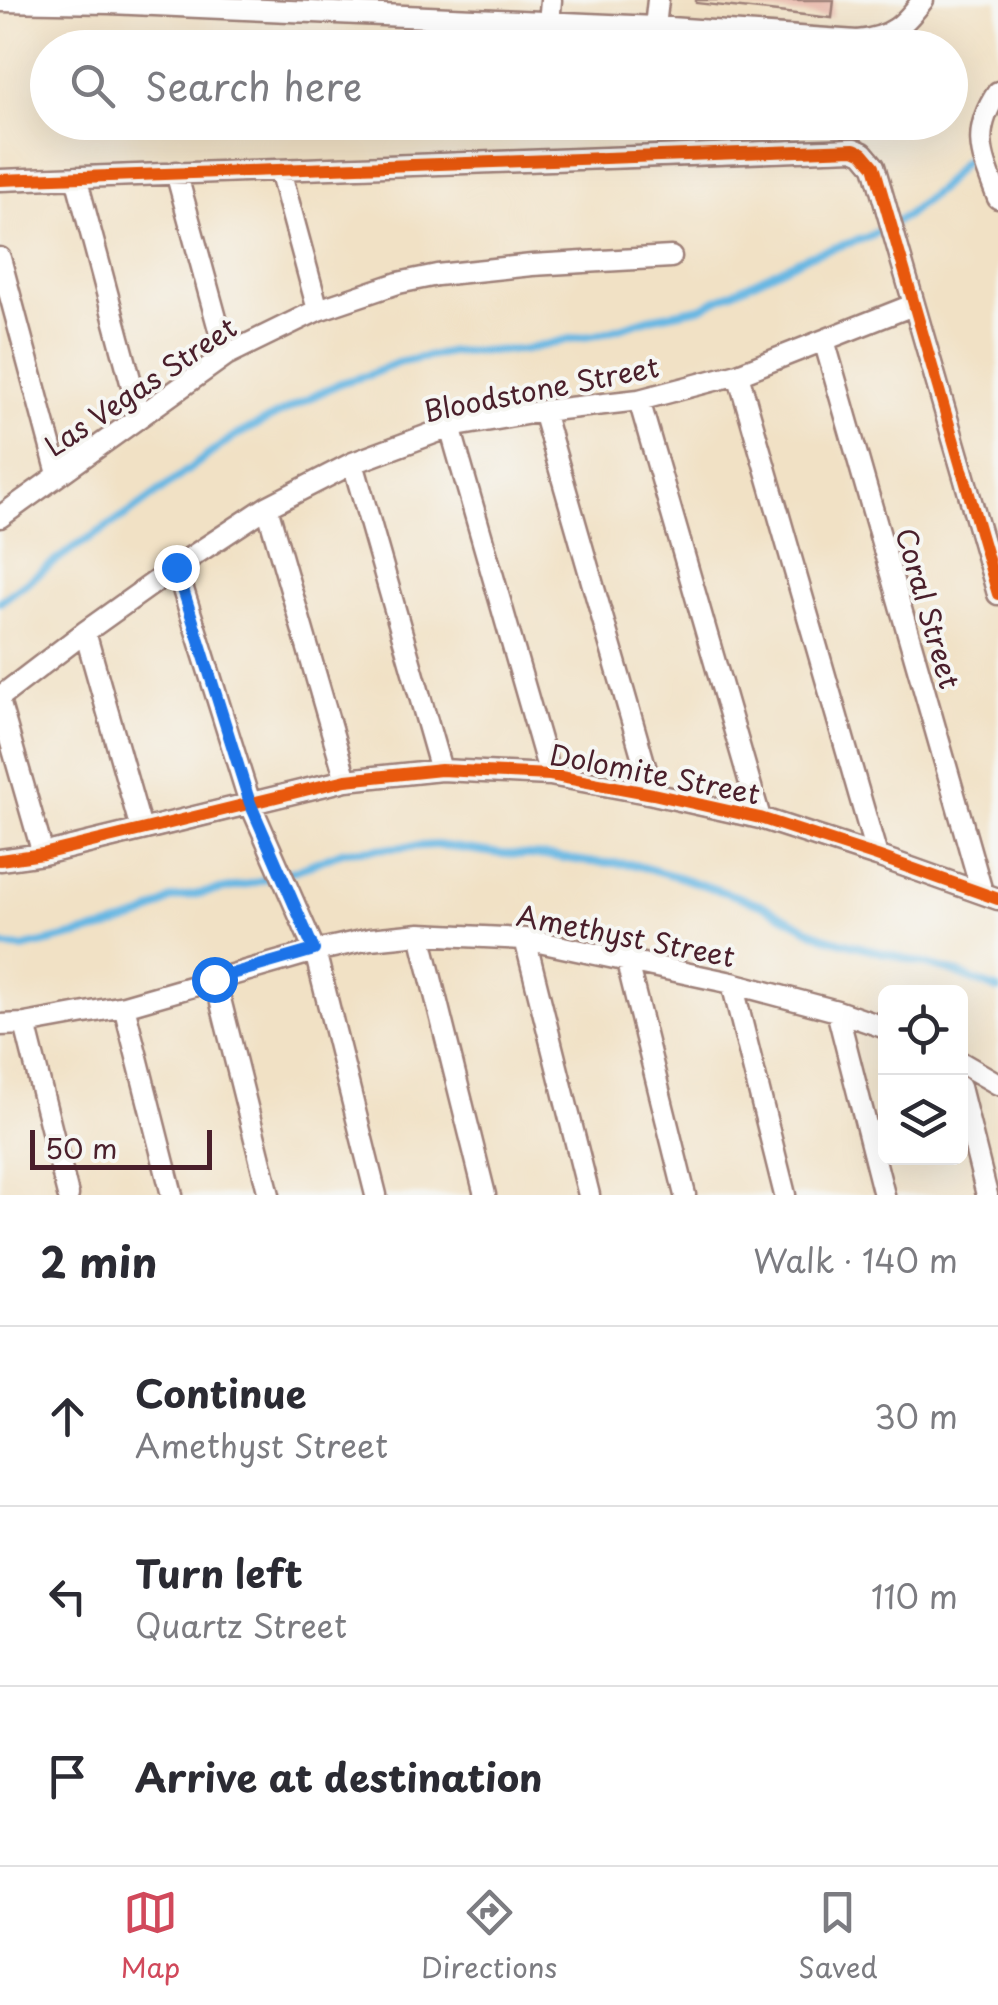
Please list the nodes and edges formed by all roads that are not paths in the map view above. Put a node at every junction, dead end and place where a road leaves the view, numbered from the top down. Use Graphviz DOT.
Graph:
graph roads {
  1 [pos="552,0"];
  2 [pos="658,0"];
  3 [pos="923,0"];
  4 [pos="0,1"];
  5 [pos="108,1"];
  6 [pos="235,4"];
  7 [pos="549,24"];
  8 [pos="655,28"];
  9 [pos="689,30"];
  10 [pos="895,30"];
  11 [pos="998,92"];
  12 [pos="991,154"];
  13 [pos="280,170"];
  14 [pos="176,172"];
  15 [pos="76,177"];
  16 [pos="0,180"];
  17 [pos="998,198"];
  18 [pos="671,257"];
  19 [pos="0,258"];
  20 [pos="913,305"];
  21 [pos="318,310"];
  22 [pos="824,340"];
  23 [pos="226,355"];
  24 [pos="738,374"];
  25 [pos="639,400"];
  26 [pos="542,411"];
  27 [pos="140,416"];
  28 [pos="450,427"];
  29 [pos="352,464"];
  30 [pos="58,474"];
  31 [pos="267,507"];
  32 [pos="0,517"];
  33 [pos="176,567"];
  34 [pos="998,594"];
  35 [pos="84,632"];
  36 [pos="0,700"];
  37 [pos="440,770"];
  38 [pos="550,775"];
  39 [pos="346,780"];
  40 [pos="652,794"];
  41 [pos="250,803"];
  42 [pos="760,818"];
  43 [pos="141,829"];
  44 [pos="43,854"];
  45 [pos="876,856"];
  46 [pos="0,860"];
  47 [pos="990,895"];
  48 [pos="420,934"];
  49 [pos="525,939"];
  50 [pos="314,950"];
  51 [pos="627,962"];
  52 [pos="214,979"];
  53 [pos="732,983"];
  54 [pos="124,1006"];
  55 [pos="838,1010"];
  56 [pos="26,1024"];
  57 [pos="0,1025"];
  58 [pos="878,1025"];
  59 [pos="968,1067"];
  60 [pos="998,1084"];
  61 [pos="968,1118"];
  62 [pos="68,1195"];
  63 [pos="172,1195"];
  64 [pos="268,1195"];
  65 [pos="376,1195"];
  66 [pos="485,1195"];
  67 [pos="589,1195"];
  68 [pos="685,1195"];
  69 [pos="785,1195"];
  70 [pos="884,1195"];
  71 [pos="988,1195"];
  1 -- 7 [label="street"];
  2 -- 8 [label="street"];
  3 -- 10 [label="street"];
  4 -- 5 [label="street"];
  5 -- 6 [label="street"];
  6 -- 7 [label="street"];
  7 -- 8 [label="street"];
  8 -- 9 [label="street"];
  11 -- 12 [label="street"];
  12 -- 17 [label="street"];
  13 -- 14 [label="street"];
  13 -- 20 [label="street"];
  13 -- 21 [label="street"];
  14 -- 15 [label="street"];
  14 -- 23 [label="street"];
  15 -- 16 [label="street"];
  15 -- 27 [label="street"];
  18 -- 21 [label="street, Las Vegas Street"];
  19 -- 30 [label="street"];
  20 -- 22 [label="street, Bloodstone Street"];
  20 -- 34 [label="street"];
  21 -- 23 [label="street, Las Vegas Street"];
  22 -- 24 [label="street, Bloodstone Street"];
  22 -- 47 [label="street, Coral Street"];
  23 -- 27 [label="street, Las Vegas Street"];
  24 -- 25 [label="street, Bloodstone Street"];
  24 -- 45 [label="street"];
  25 -- 26 [label="street, Bloodstone Street"];
  25 -- 42 [label="street"];
  26 -- 28 [label="street, Bloodstone Street"];
  26 -- 40 [label="street"];
  27 -- 30 [label="street, Las Vegas Street"];
  28 -- 29 [label="street, Bloodstone Street"];
  28 -- 38 [label="street"];
  29 -- 31 [label="street, Bloodstone Street"];
  29 -- 37 [label="street"];
  30 -- 32 [label="street, Las Vegas Street"];
  31 -- 33 [label="street, Bloodstone Street"];
  31 -- 39 [label="street"];
  33 -- 35 [label="street, Bloodstone Street"];
  33 -- 41 [label="street"];
  35 -- 36 [label="street, Bloodstone Street"];
  35 -- 43 [label="street"];
  36 -- 44 [label="street"];
  37 -- 38 [label="street, Dolomite Street"];
  37 -- 39 [label="street, Dolomite Street"];
  38 -- 40 [label="street, Dolomite Street"];
  39 -- 41 [label="street, Dolomite Street"];
  40 -- 42 [label="street, Dolomite Street"];
  41 -- 43 [label="street, Dolomite Street"];
  41 -- 50 [label="street"];
  42 -- 45 [label="street, Dolomite Street"];
  43 -- 44 [label="street, Dolomite Street"];
  44 -- 46 [label="street, Dolomite Street"];
  45 -- 47 [label="street, Dolomite Street"];
  48 -- 49 [label="street, Amethyst Street"];
  48 -- 50 [label="street, Amethyst Street"];
  48 -- 66 [label="street"];
  49 -- 51 [label="street, Amethyst Street"];
  49 -- 67 [label="street"];
  50 -- 52 [label="street, Amethyst Street"];
  50 -- 65 [label="street"];
  51 -- 53 [label="street, Amethyst Street"];
  51 -- 68 [label="street"];
  52 -- 54 [label="street, Amethyst Street"];
  52 -- 64 [label="street"];
  53 -- 55 [label="street, Amethyst Street"];
  53 -- 69 [label="street"];
  54 -- 56 [label="street, Amethyst Street"];
  54 -- 63 [label="street"];
  55 -- 58 [label="street, Amethyst Street"];
  55 -- 70 [label="street"];
  56 -- 57 [label="street, Amethyst Street"];
  56 -- 62 [label="street"];
  59 -- 60 [label="street"];
  61 -- 71 [label="street"];
}
